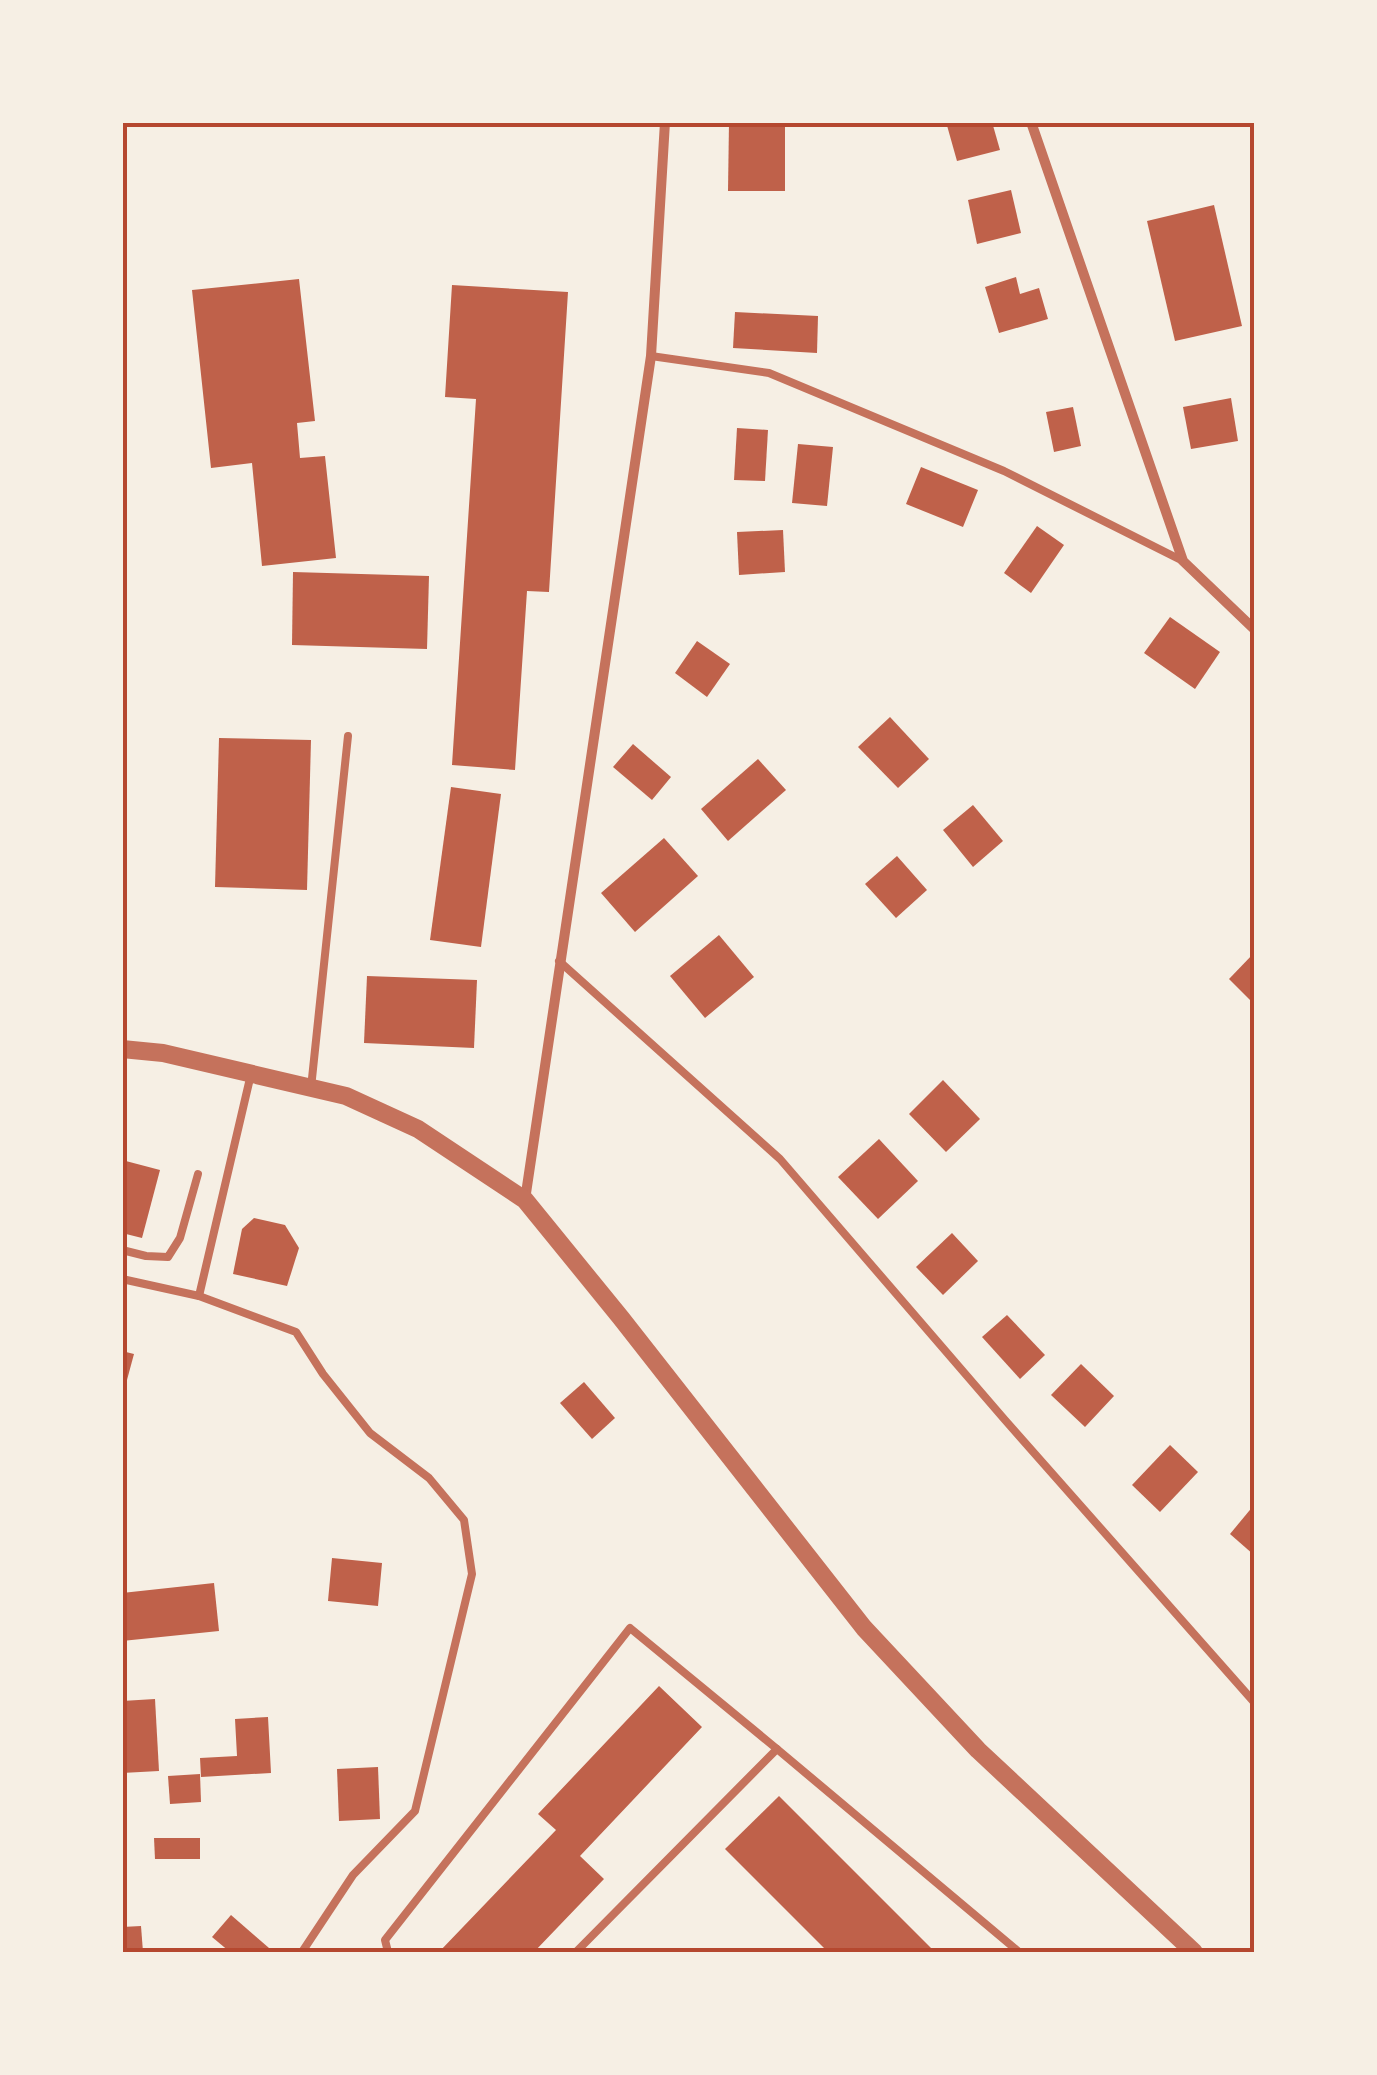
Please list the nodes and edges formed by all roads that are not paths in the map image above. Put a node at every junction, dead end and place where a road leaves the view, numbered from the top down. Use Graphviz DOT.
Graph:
graph roads {
  1 [pos="665,122"];
  2 [pos="1031,122"];
  3 [pos="651,356"];
  4 [pos="1183,561"];
  5 [pos="1254,629"];
  6 [pos="348,736"];
  7 [pos="560,961"];
  8 [pos="122,1049"];
  9 [pos="251,1074"];
  10 [pos="311,1088"];
  11 [pos="198,1174"];
  12 [pos="525,1200"];
  13 [pos="122,1250"];
  14 [pos="122,1279"];
  15 [pos="199,1296"];
  16 [pos="1254,1702"];
  17 [pos="777,1749"];
  18 [pos="302,1952"];
  19 [pos="388,1952"];
  20 [pos="576,1952"];
  21 [pos="1019,1952"];
  22 [pos="1194,1952"];
  1 -- 3 [label="street"];
  2 -- 4 [label="street"];
  3 -- 4 [label="lane"];
  3 -- 7 [label="street"];
  4 -- 5 [label="street"];
  6 -- 10 [label="lane"];
  7 -- 12 [label="street"];
  7 -- 16 [label="lane"];
  8 -- 9 [label="street"];
  9 -- 10 [label="street"];
  9 -- 15 [label="lane"];
  10 -- 12 [label="street"];
  11 -- 13 [label="lane"];
  12 -- 22 [label="street"];
  14 -- 15 [label="lane"];
  15 -- 18 [label="lane"];
  17 -- 19 [label="lane"];
  17 -- 20 [label="lane"];
  17 -- 21 [label="lane"];
}
